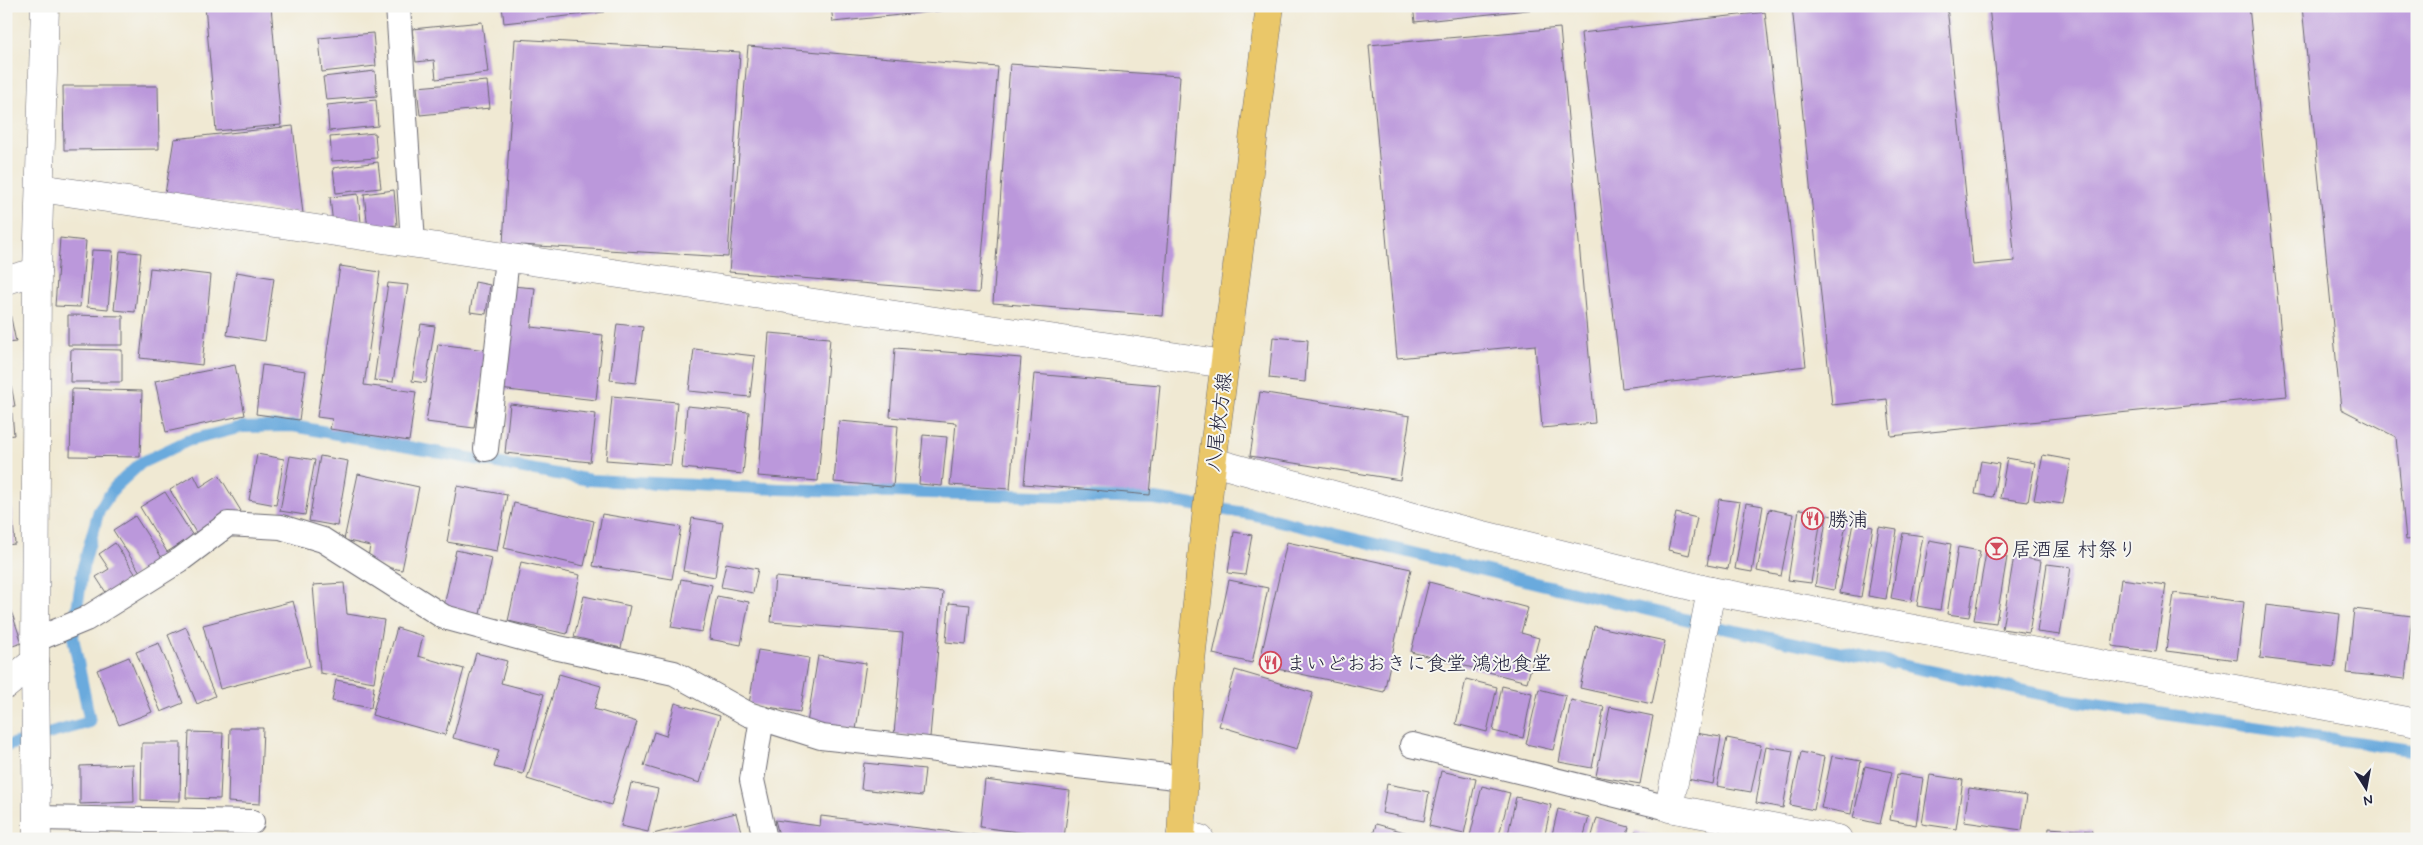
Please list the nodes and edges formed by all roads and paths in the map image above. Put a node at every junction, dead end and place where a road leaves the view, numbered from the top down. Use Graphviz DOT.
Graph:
graph roads {
  1 [pos="45,6"];
  2 [pos="398,6"];
  3 [pos="1270,6"];
  4 [pos="40,188"];
  5 [pos="412,243"];
  6 [pos="507,258"];
  7 [pos="37,272"];
  8 [pos="6,280"];
  9 [pos="1225,364"];
  10 [pos="486,449"];
  11 [pos="1212,471"];
  12 [pos="1710,594"];
  13 [pos="35,651"];
  14 [pos="6,684"];
  15 [pos="762,718"];
  16 [pos="2417,723"];
  17 [pos="1412,745"];
  18 [pos="1184,778"];
  19 [pos="1669,808"];
  20 [pos="252,822"];
  21 [pos="37,828"];
  22 [pos="1187,837"];
  23 [pos="765,839"];
  24 [pos="1838,839"];
  1 -- 4 [label="street"];
  2 -- 5 [label="lane"];
  3 -- 9 [label="main road, 八尾枚方線"];
  4 -- 5 [label="street"];
  4 -- 7 [label="street"];
  5 -- 6 [label="street"];
  6 -- 9 [label="street"];
  6 -- 10 [label="lane"];
  7 -- 8 [label="street"];
  7 -- 13 [label="street"];
  9 -- 11 [label="main road, 八尾枚方線"];
  11 -- 12 [label="street"];
  11 -- 18 [label="main road, 八尾枚方線"];
  12 -- 16 [label="street"];
  12 -- 19 [label="street"];
  13 -- 14 [label="street"];
  13 -- 15 [label="lane"];
  13 -- 21 [label="street"];
  15 -- 18 [label="lane"];
  15 -- 23 [label="lane"];
  17 -- 19 [label="lane"];
  18 -- 22 [label="main road, 八尾枚方線"];
  19 -- 24 [label="street"];
  20 -- 21 [label="lane"];
}
